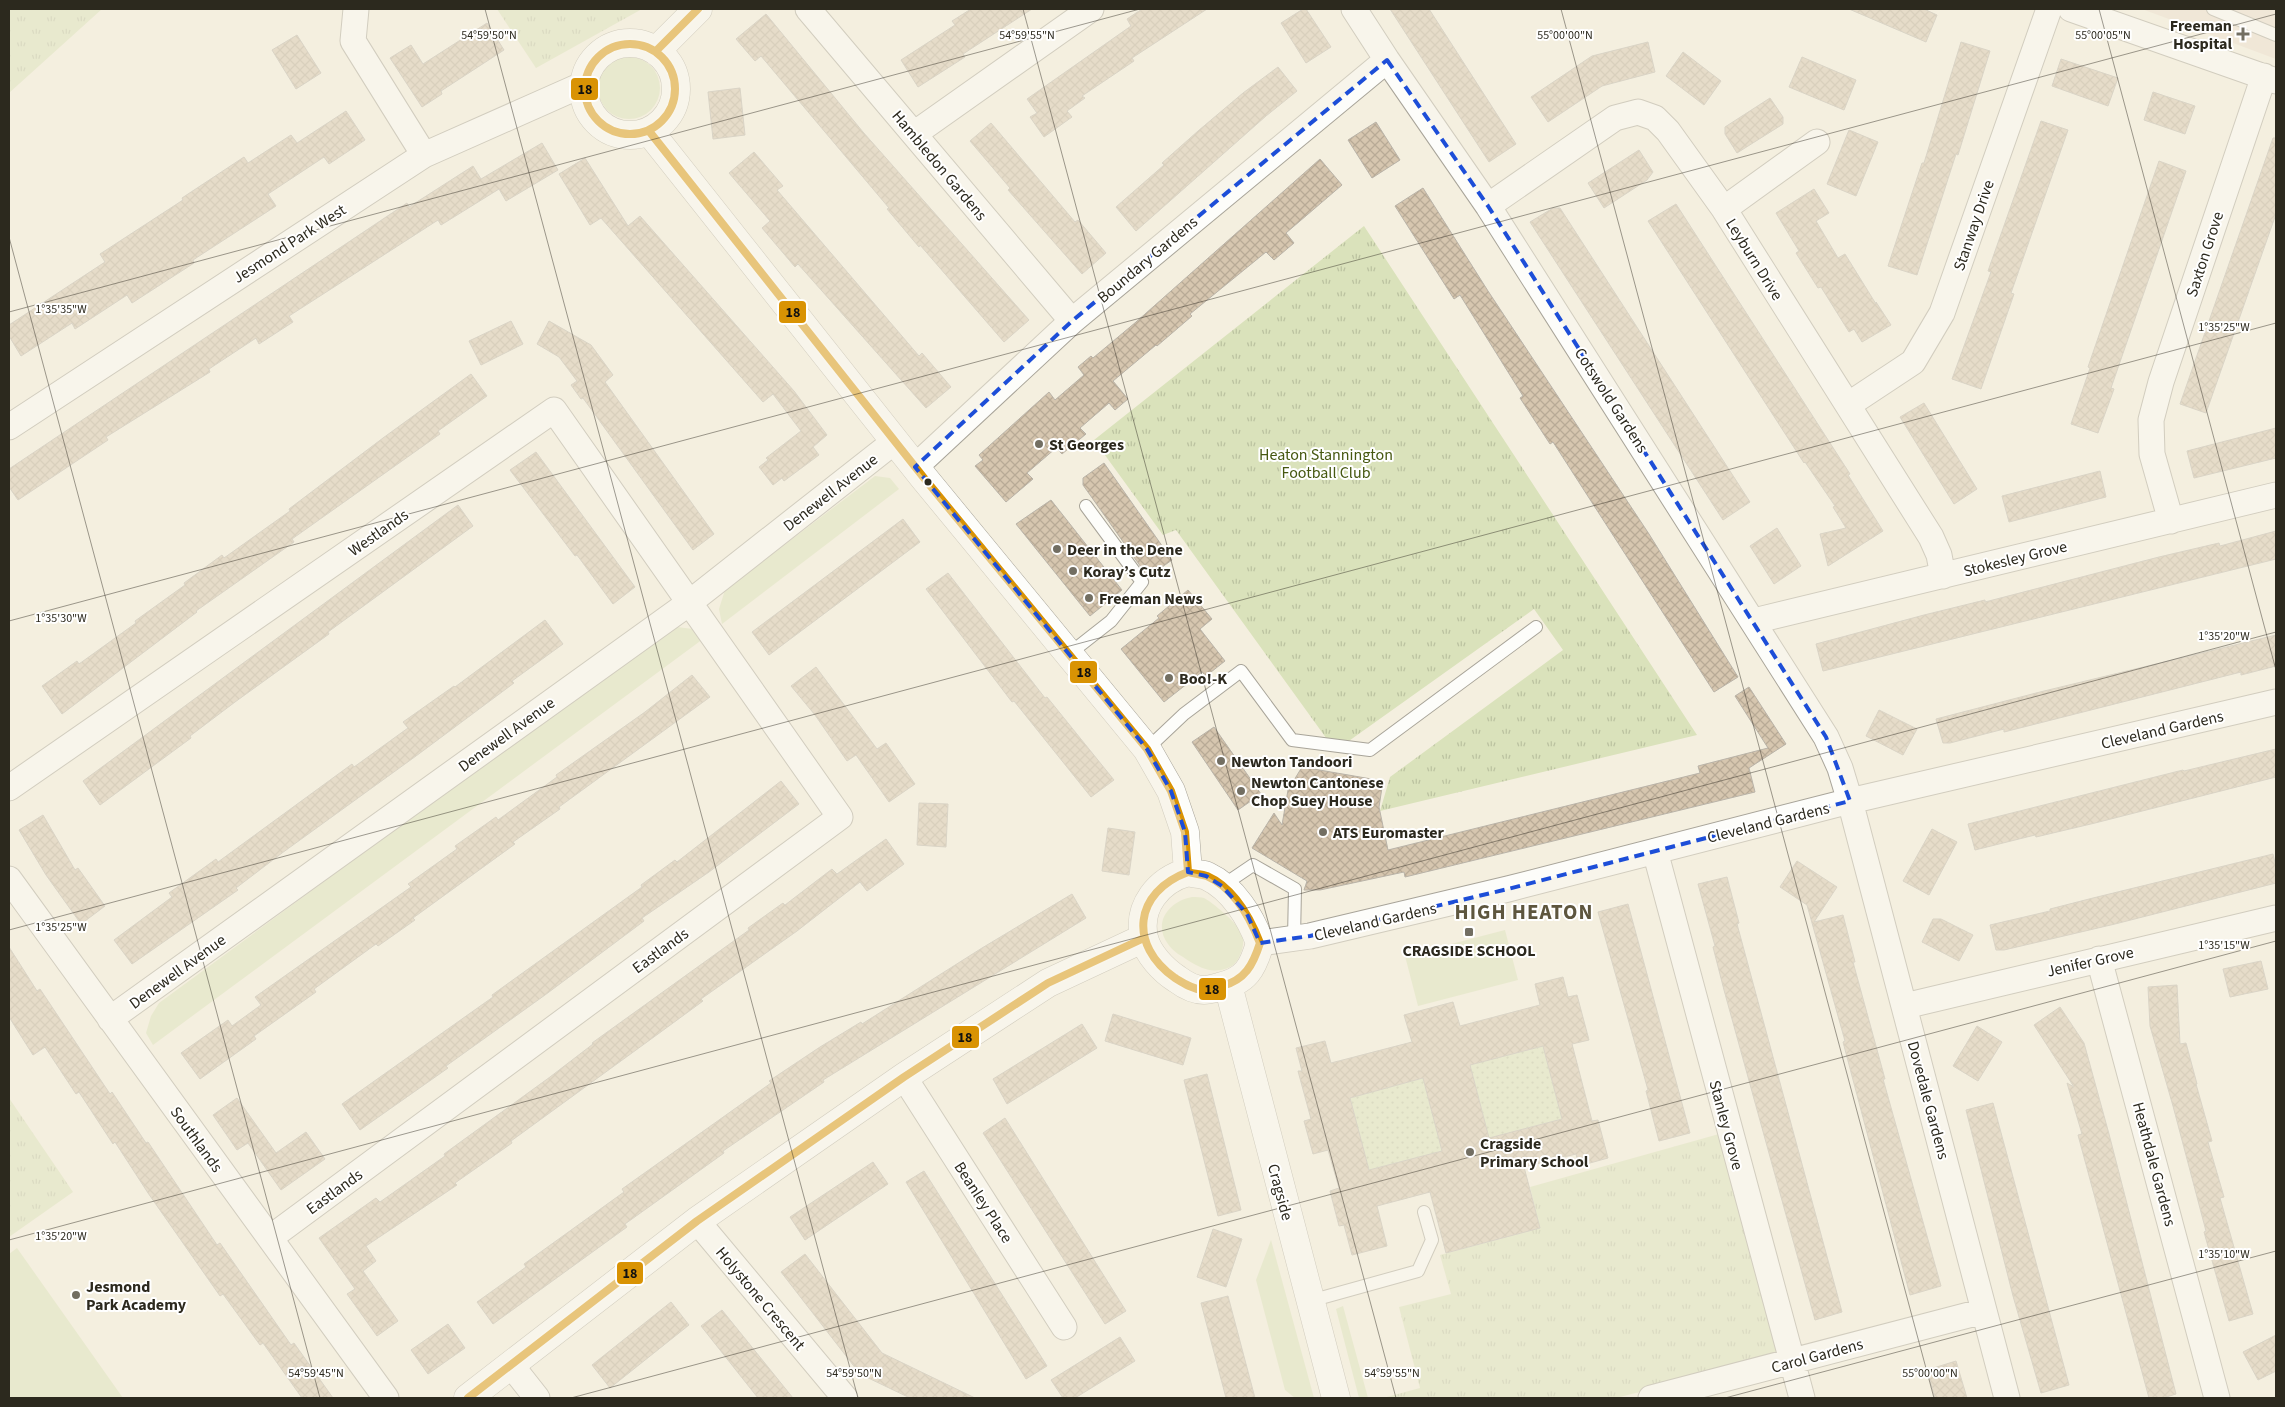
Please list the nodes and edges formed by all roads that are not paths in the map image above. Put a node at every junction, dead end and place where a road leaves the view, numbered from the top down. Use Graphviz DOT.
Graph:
graph roads {
  1 [pos="356,9"];
  2 [pos="698,9"];
  3 [pos="808,9"];
  4 [pos="1091,9"];
  5 [pos="1354,9"];
  6 [pos="2049,9"];
  7 [pos="2072,9"];
  8 [pos="2213,9"];
  9 [pos="2276,35"];
  10 [pos="656,51"];
  11 [pos="1387,60"];
  12 [pos="2270,78"];
  13 [pos="584,84"];
  14 [pos="649,131"];
  15 [pos="914,134"];
  16 [pos="1817,142"];
  17 [pos="424,155"];
  18 [pos="1488,206"];
  19 [pos="1724,209"];
  20 [pos="1072,321"];
  21 [pos="1848,406"];
  22 [pos="9,427"];
  23 [pos="895,441"];
  24 [pos="915,467"];
  25 [pos="2276,495"];
  26 [pos="1086,506"];
  27 [pos="2171,521"];
  28 [pos="1943,576"];
  29 [pos="689,603"];
  30 [pos="1754,621"];
  31 [pos="1536,627"];
  32 [pos="1069,654"];
  33 [pos="2276,702"];
  34 [pos="1147,749"];
  35 [pos="9,788"];
  36 [pos="1850,802"];
  37 [pos="1655,851"];
  38 [pos="1188,872"];
  39 [pos="9,879"];
  40 [pos="1222,886"];
  41 [pos="2276,918"];
  42 [pos="1144,938"];
  43 [pos="1294,938"];
  44 [pos="1260,943"];
  45 [pos="2099,959"];
  46 [pos="1228,985"];
  47 [pos="1905,1006"];
  48 [pos="110,1019"];
  49 [pos="904,1077"];
  50 [pos="1424,1212"];
  51 [pos="697,1221"];
  52 [pos="270,1238"];
  53 [pos="1310,1301"];
  54 [pos="1984,1312"];
  55 [pos="1064,1327"];
  56 [pos="1792,1362"];
  57 [pos="511,1365"];
  58 [pos="386,1398"];
  59 [pos="468,1398"];
  60 [pos="537,1398"];
  61 [pos="845,1398"];
  62 [pos="1336,1398"];
  63 [pos="1651,1398"];
  64 [pos="1802,1398"];
  65 [pos="2007,1398"];
  66 [pos="2218,1398"];
  1 -- 17 [label="street"];
  2 -- 10 [label="street"];
  3 -- 15 [label="street, Hambledon Gardens"];
  4 -- 15 [label="street"];
  5 -- 11 [label="street, Cotswold Gardens"];
  6 -- 21 [label="street, Stanway Drive"];
  7 -- 12 [label="street"];
  8 -- 9 [label="lane"];
  10 -- 13 [label="street"];
  10 -- 14 [label="street"];
  11 -- 18 [label="street, Cotswold Gardens"];
  11 -- 20 [label="street, Boundary Gardens"];
  12 -- 27 [label="street, Saxton Grove"];
  13 -- 14 [label="street"];
  13 -- 17 [label="street, Jesmond Park West"];
  14 -- 23 [label="street"];
  15 -- 20 [label="street, Hambledon Gardens"];
  16 -- 19 [label="street"];
  17 -- 22 [label="street, Jesmond Park West"];
  18 -- 19 [label="street, Leyburn Drive"];
  18 -- 30 [label="street, Cotswold Gardens"];
  19 -- 21 [label="street, Leyburn Drive"];
  20 -- 24 [label="street, Boundary Gardens"];
  21 -- 28 [label="street, Leyburn Drive"];
  23 -- 24 [label="street"];
  23 -- 29 [label="street, Denewell Avenue"];
  24 -- 32 [label="street"];
  25 -- 27 [label="street, Stokesley Grove"];
  26 -- 32 [label="lane"];
  27 -- 28 [label="street, Stokesley Grove"];
  28 -- 30 [label="street, Stokesley Grove"];
  29 -- 35 [label="street, Westlands"];
  29 -- 48 [label="street, Denewell Avenue"];
  29 -- 52 [label="street, Eastlands"];
  30 -- 36 [label="street, Cotswold Gardens"];
  31 -- 34 [label="lane"];
  32 -- 34 [label="street"];
  33 -- 36 [label="street, Cleveland Gardens"];
  34 -- 38 [label="street"];
  36 -- 37 [label="street, Cleveland Gardens"];
  36 -- 47 [label="street, Dovedale Gardens"];
  37 -- 43 [label="street, Cleveland Gardens"];
  37 -- 56 [label="street, Stanley Grove"];
  38 -- 40 [label="street"];
  38 -- 42 [label="street"];
  39 -- 48 [label="street, Southlands"];
  40 -- 43 [label="lane"];
  40 -- 44 [label="street"];
  41 -- 45 [label="street, Jenifer Grove"];
  42 -- 46 [label="street"];
  42 -- 49 [label="street"];
  43 -- 44 [label="street, Cleveland Gardens"];
  44 -- 46 [label="street"];
  45 -- 47 [label="street, Jenifer Grove"];
  45 -- 66 [label="street, Heathdale Gardens"];
  46 -- 53 [label="street, Cragside"];
  47 -- 54 [label="street, Dovedale Gardens"];
  48 -- 52 [label="street, Southlands"];
  49 -- 51 [label="street"];
  49 -- 55 [label="street, Beanley Place"];
  50 -- 53 [label="lane"];
  51 -- 57 [label="street"];
  51 -- 61 [label="street, Holystone Crescent"];
  52 -- 58 [label="street, Southlands"];
  53 -- 62 [label="street, Cragside"];
  54 -- 56 [label="street, Carol Gardens"];
  54 -- 65 [label="street, Dovedale Gardens"];
  56 -- 63 [label="street, Carol Gardens"];
  56 -- 64 [label="street, Stanley Grove"];
  57 -- 59 [label="street"];
  57 -- 60 [label="street"];
}
